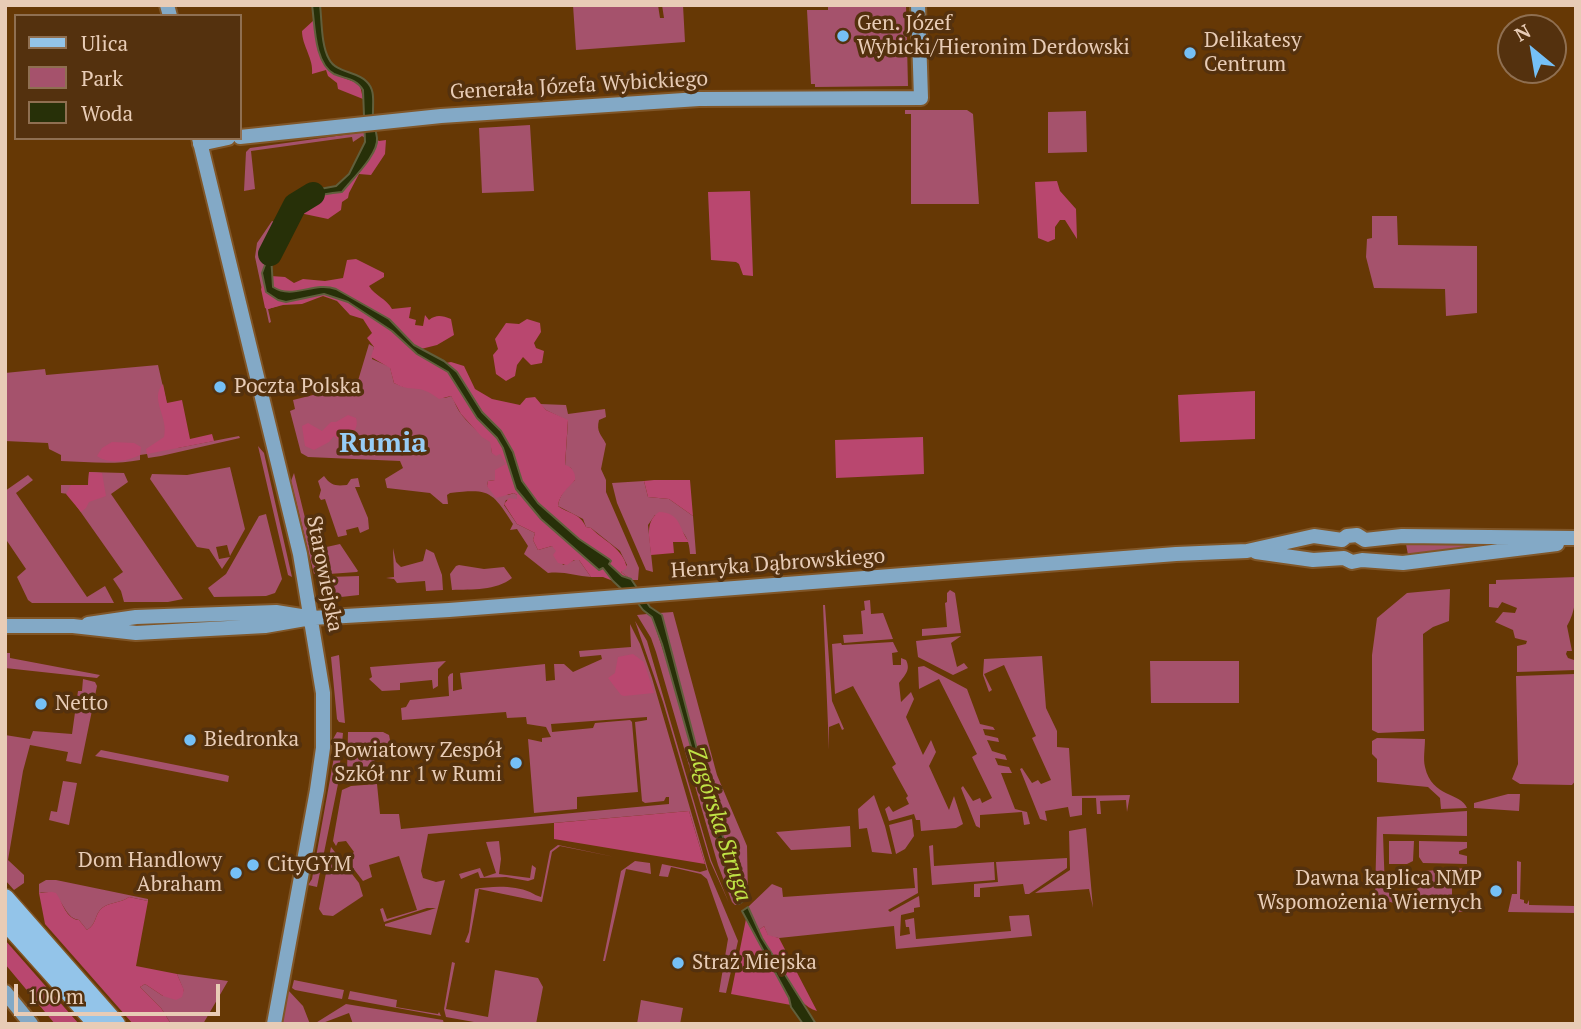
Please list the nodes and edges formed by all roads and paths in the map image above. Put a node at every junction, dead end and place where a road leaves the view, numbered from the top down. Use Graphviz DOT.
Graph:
graph roads {
  1 [pos="918,5"];
  2 [pos="242,137"];
  3 [pos="200,141"];
  4 [pos="1576,539"];
  5 [pos="1342,540"];
  6 [pos="1365,540"];
  7 [pos="1248,551"];
  8 [pos="1344,558"];
  9 [pos="1362,560"];
  10 [pos="311,618"];
  11 [pos="5,626"];
  12 [pos="5,898"];
  13 [pos="5,921"];
  14 [pos="5,992"];
  15 [pos="31,1024"];
  16 [pos="97,1024"];
  17 [pos="116,1024"];
  18 [pos="274,1024"];
  1 -- 2 [label="street, Generała Józefa Wybickiego"];
  3 -- 10 [label="street, Starowiejska"];
  4 -- 6 [label="street, Henryka Dąbrowskiego"];
  4 -- 9 [label="street, Henryka Dąbrowskiego"];
  5 -- 6 [label="street, Henryka Dąbrowskiego"];
  5 -- 7 [label="street, Henryka Dąbrowskiego"];
  5 -- 8 [label="street"];
  6 -- 9 [label="street"];
  7 -- 8 [label="street, Henryka Dąbrowskiego"];
  7 -- 10 [label="street, Henryka Dąbrowskiego"];
  8 -- 9 [label="street, Henryka Dąbrowskiego"];
  10 -- 11 [label="street, Henryka Dąbrowskiego"];
  10 -- 18 [label="street, Starowiejska"];
  12 -- 17 [label="main road"];
  13 -- 16 [label="main road"];
  14 -- 15 [label="street"];
}
